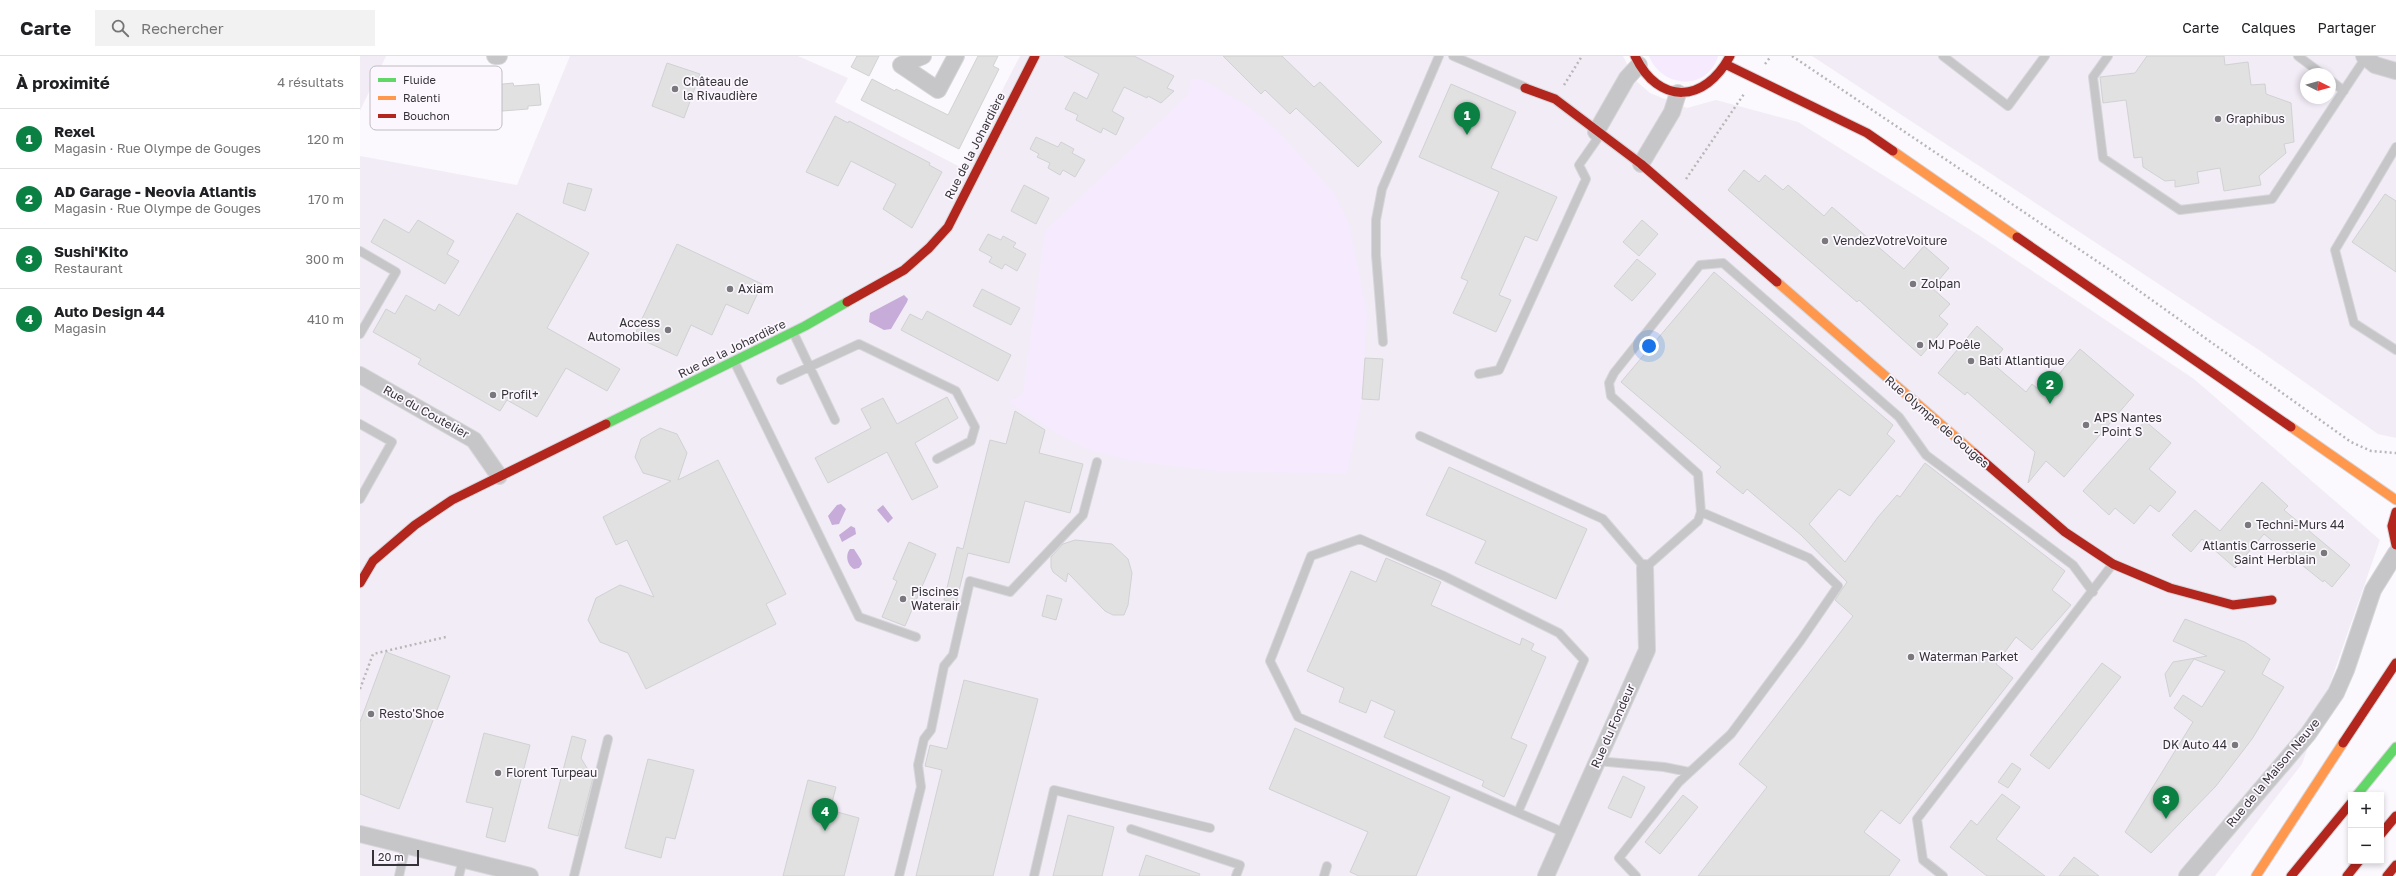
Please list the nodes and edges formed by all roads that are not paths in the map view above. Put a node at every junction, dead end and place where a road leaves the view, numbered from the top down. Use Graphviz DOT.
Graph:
graph roads {
  1 [pos="495,56"];
  2 [pos="499,56"];
  3 [pos="923,56"];
  4 [pos="956,56"];
  5 [pos="1035,56"];
  6 [pos="1439,56"];
  7 [pos="1453,56"];
  8 [pos="1943,56"];
  9 [pos="2045,56"];
  10 [pos="2108,56"];
  11 [pos="2298,56"];
  12 [pos="2365,57"];
  13 [pos="1728,60"];
  14 [pos="1637,61"];
  15 [pos="2314,68"];
  16 [pos="2396,71"];
  17 [pos="2336,85"];
  18 [pos="1525,88"];
  19 [pos="2344,91"];
  20 [pos="1678,93"];
  21 [pos="1598,133"];
  22 [pos="2396,147"];
  23 [pos="1640,164"];
  24 [pos="360,251"];
  25 [pos="793,332"];
  26 [pos="360,334"];
  27 [pos="1383,342"];
  28 [pos="2396,350"];
  29 [pos="734,361"];
  30 [pos="810,366"];
  31 [pos="1479,374"];
  32 [pos="360,375"];
  33 [pos="781,380"];
  34 [pos="835,420"];
  35 [pos="360,424"];
  36 [pos="1420,436"];
  37 [pos="937,460"];
  38 [pos="1097,462"];
  39 [pos="499,476"];
  40 [pos="360,499"];
  41 [pos="2396,500"];
  42 [pos="1701,512"];
  43 [pos="2396,512"];
  44 [pos="2396,545"];
  45 [pos="2396,553"];
  46 [pos="2113,564"];
  47 [pos="1645,568"];
  48 [pos="360,583"];
  49 [pos="2093,592"];
  50 [pos="2272,600"];
  51 [pos="916,637"];
  52 [pos="2396,663"];
  53 [pos="608,739"];
  54 [pos="2396,747"];
  55 [pos="1597,761"];
  56 [pos="1689,772"];
  57 [pos="2359,792"];
  58 [pos="2348,807"];
  59 [pos="1518,812"];
  60 [pos="2396,816"];
  61 [pos="1210,828"];
  62 [pos="1131,829"];
  63 [pos="2384,830"];
  64 [pos="1565,833"];
  65 [pos="360,834"];
  66 [pos="406,845"];
  67 [pos="463,859"];
  68 [pos="2357,864"];
  69 [pos="1327,866"];
  70 [pos="2396,866"];
  71 [pos="399,876"];
  72 [pos="458,876"];
  73 [pos="530,876"];
  74 [pos="574,876"];
  75 [pos="900,876"];
  76 [pos="1034,876"];
  77 [pos="1236,876"];
  78 [pos="1324,876"];
  79 [pos="1546,876"];
  80 [pos="1636,876"];
  81 [pos="1943,876"];
  82 [pos="2187,876"];
  83 [pos="2256,876"];
  84 [pos="2291,876"];
  85 [pos="2347,876"];
  86 [pos="2387,876"];
  1 -- 2 [label="street"];
  3 -- 4 [label="street"];
  5 -- 25 [label="main road, Rue de la Johardière"];
  6 -- 27 [label="lane"];
  7 -- 18 [label="lane"];
  8 -- 9 [label="lane"];
  10 -- 19 [label="lane"];
  11 -- 15 [label="lane"];
  12 -- 16 [label="street"];
  12 -- 19 [label="lane"];
  13 -- 20 [label="main road"];
  13 -- 41 [label="main road"];
  14 -- 20 [label="main road"];
  14 -- 21 [label="street"];
  17 -- 19 [label="lane"];
  18 -- 21 [label="main road, Rue Olympe de Gouges"];
  20 -- 23 [label="street"];
  21 -- 23 [label="main road, Rue Olympe de Gouges"];
  21 -- 31 [label="lane"];
  22 -- 28 [label="lane"];
  23 -- 46 [label="main road, Rue Olympe de Gouges"];
  24 -- 26 [label="lane"];
  25 -- 29 [label="main road, Rue de la Johardière"];
  25 -- 30 [label="lane"];
  29 -- 39 [label="main road, Rue de la Johardière"];
  29 -- 51 [label="lane"];
  30 -- 33 [label="lane"];
  30 -- 34 [label="lane"];
  30 -- 37 [label="lane"];
  32 -- 39 [label="street, Rue du Coutelier"];
  35 -- 40 [label="lane"];
  36 -- 47 [label="lane"];
  38 -- 75 [label="lane"];
  39 -- 48 [label="main road, Rue de la Johardière"];
  42 -- 47 [label="lane"];
  42 -- 49 [label="lane"];
  42 -- 56 [label="lane"];
  43 -- 44 [label="main road"];
  45 -- 82 [label="street, Rue de la Maison Neuve"];
  46 -- 49 [label="lane"];
  46 -- 50 [label="main road, Rue Olympe de Gouges"];
  47 -- 55 [label="street, Rue du Fondeur"];
  49 -- 81 [label="lane"];
  52 -- 83 [label="main road"];
  53 -- 74 [label="lane"];
  54 -- 57 [label="main road"];
  55 -- 56 [label="lane"];
  55 -- 64 [label="street, Rue du Fondeur"];
  56 -- 80 [label="lane"];
  58 -- 84 [label="main road"];
  59 -- 59 [label="lane"];
  59 -- 64 [label="lane"];
  60 -- 63 [label="main road"];
  61 -- 76 [label="lane"];
  62 -- 77 [label="lane"];
  64 -- 79 [label="street, Rue du Fondeur"];
  65 -- 66 [label="street"];
  66 -- 67 [label="street"];
  66 -- 71 [label="lane"];
  67 -- 72 [label="lane"];
  67 -- 73 [label="street"];
  68 -- 85 [label="main road"];
  69 -- 78 [label="lane"];
  70 -- 86 [label="main road"];
}
